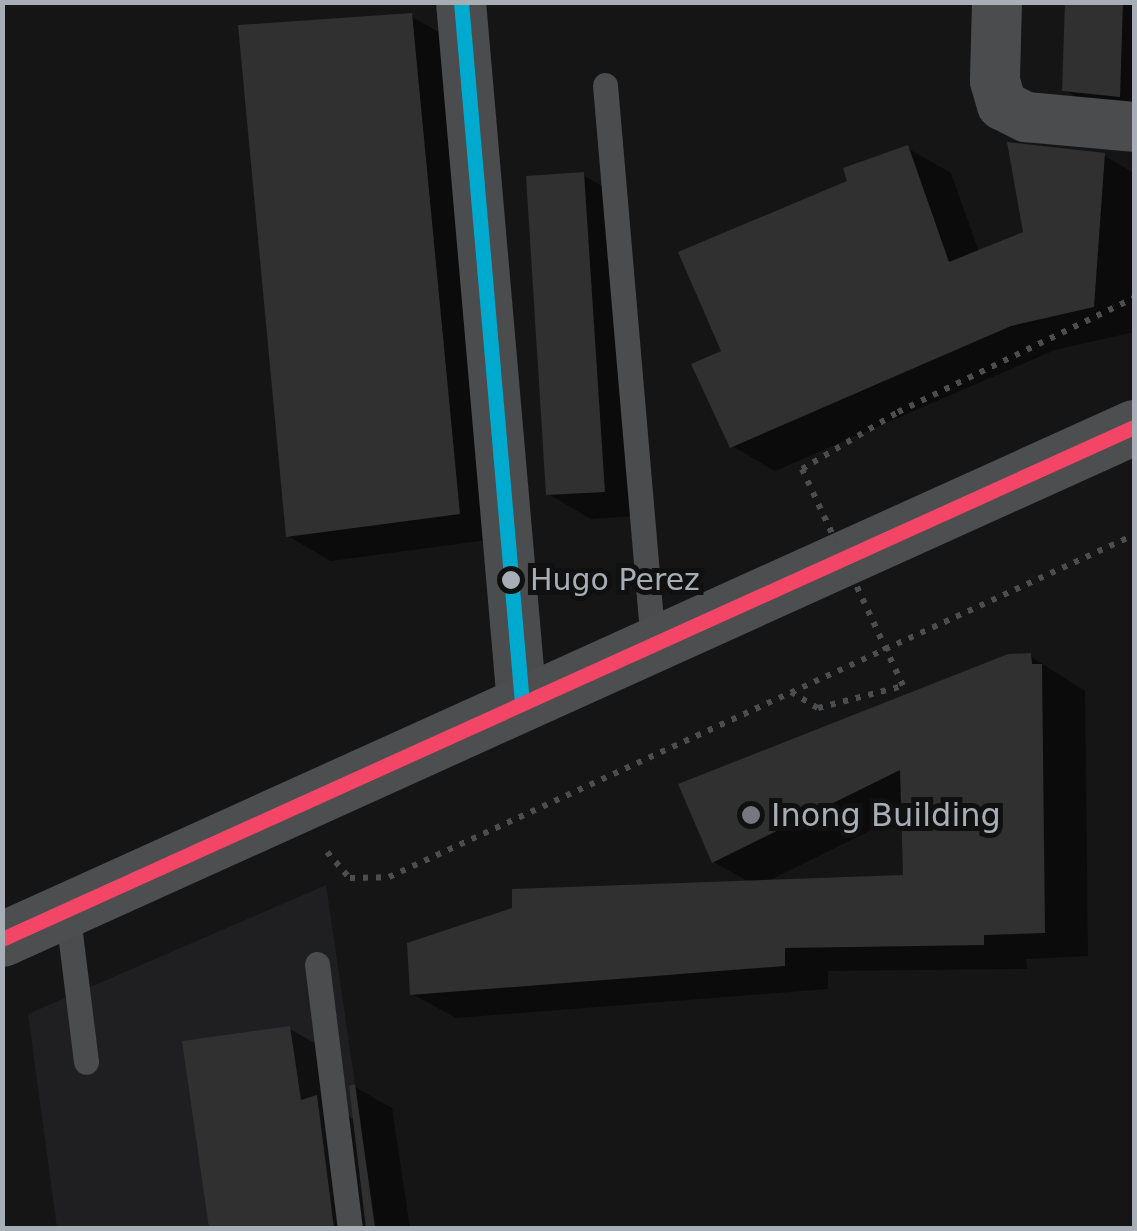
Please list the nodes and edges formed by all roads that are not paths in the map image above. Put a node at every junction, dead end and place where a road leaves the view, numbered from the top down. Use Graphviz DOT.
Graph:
graph roads {
  1 [pos="462,2"];
  2 [pos="998,2"];
  3 [pos="606,85"];
  4 [pos="1134,127"];
  5 [pos="1134,426"];
  6 [pos="653,644"];
  7 [pos="522,703"];
  8 [pos="67,908"];
  9 [pos="2,938"];
  10 [pos="317,964"];
  11 [pos="86,1062"];
  12 [pos="350,1228"];
  1 -- 7 [label="street"];
  2 -- 4 [label="street"];
  3 -- 6 [label="lane"];
  5 -- 6 [label="main road"];
  6 -- 7 [label="main road"];
  7 -- 8 [label="main road"];
  8 -- 9 [label="main road"];
  8 -- 11 [label="lane"];
  10 -- 12 [label="lane"];
}
